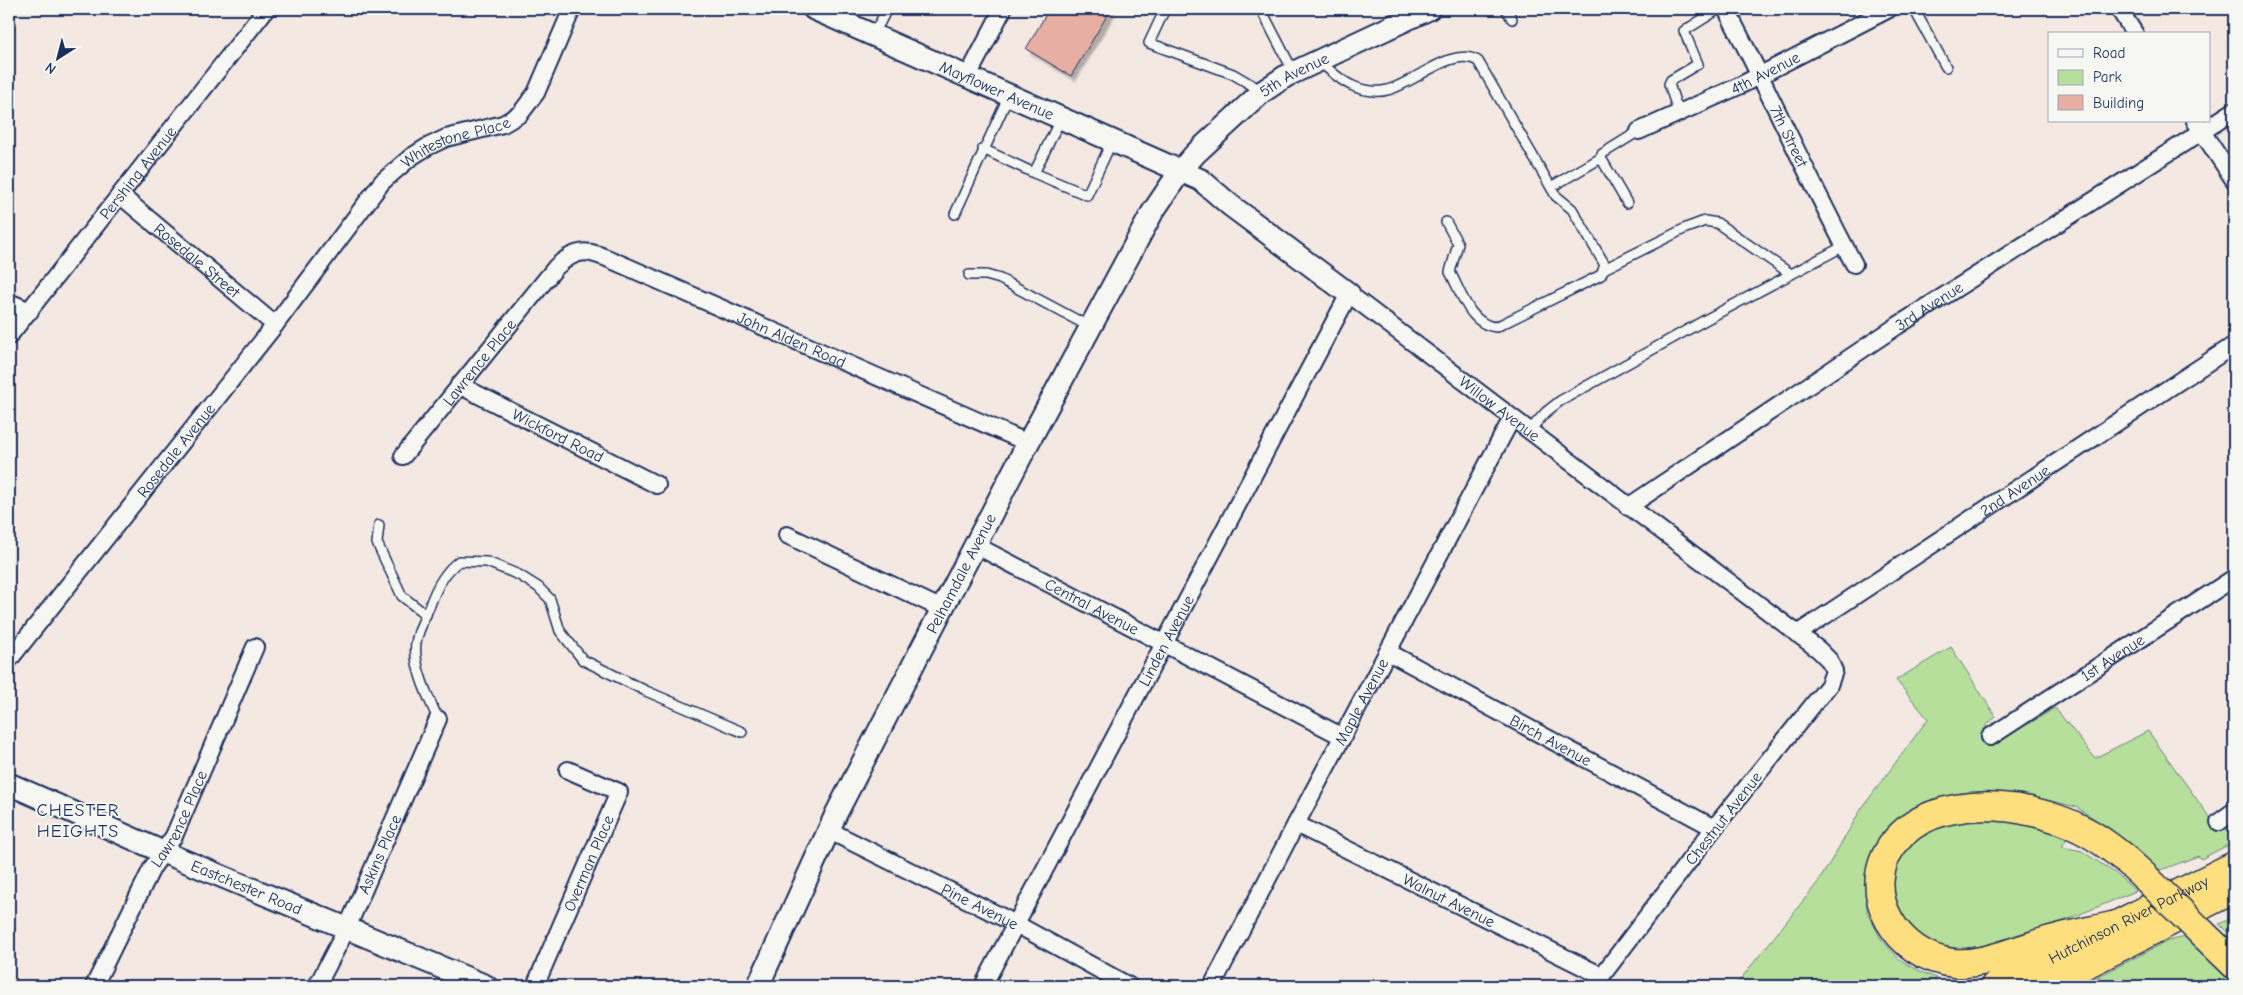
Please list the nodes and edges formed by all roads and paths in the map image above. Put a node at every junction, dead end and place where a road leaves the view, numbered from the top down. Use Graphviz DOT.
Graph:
graph roads {
  1 [pos="266,9"];
  2 [pos="572,9"];
  3 [pos="814,9"];
  4 [pos="887,9"];
  5 [pos="1003,9"];
  6 [pos="1165,9"];
  7 [pos="1264,9"];
  8 [pos="1429,9"];
  9 [pos="1506,9"];
  10 [pos="1719,9"];
  11 [pos="1726,9"];
  12 [pos="1889,9"];
  13 [pos="1914,9"];
  14 [pos="2118,9"];
  15 [pos="1512,19"];
  16 [pos="2134,32"];
  17 [pos="874,34"];
  18 [pos="1319,61"];
  19 [pos="1946,67"];
  20 [pos="1294,73"];
  21 [pos="1760,75"];
  22 [pos="968,76"];
  23 [pos="1262,92"];
  24 [pos="1009,95"];
  25 [pos="2234,110"];
  26 [pos="1679,114"];
  27 [pos="1061,117"];
  28 [pos="2210,121"];
  29 [pos="2198,127"];
  30 [pos="1639,132"];
  31 [pos="1112,140"];
  32 [pos="983,149"];
  33 [pos="1601,158"];
  34 [pos="1181,170"];
  35 [pos="1034,173"];
  36 [pos="2234,180"];
  37 [pos="1551,187"];
  38 [pos="120,195"];
  39 [pos="1628,203"];
  40 [pos="955,214"];
  41 [pos="1446,222"];
  42 [pos="339,240"];
  43 [pos="1844,246"];
  44 [pos="1854,264"];
  45 [pos="556,267"];
  46 [pos="1604,269"];
  47 [pos="1791,274"];
  48 [pos="968,275"];
  49 [pos="1348,294"];
  50 [pos="9,302"];
  51 [pos="30,311"];
  52 [pos="275,325"];
  53 [pos="1090,327"];
  54 [pos="9,336"];
  55 [pos="2234,345"];
  56 [pos="459,386"];
  57 [pos="1512,418"];
  58 [pos="1530,431"];
  59 [pos="1028,444"];
  60 [pos="403,456"];
  61 [pos="657,485"];
  62 [pos="1628,507"];
  63 [pos="379,525"];
  64 [pos="787,535"];
  65 [pos="975,545"];
  66 [pos="2234,578"];
  67 [pos="942,610"];
  68 [pos="426,615"];
  69 [pos="1797,634"];
  70 [pos="1163,642"];
  71 [pos="256,647"];
  72 [pos="1819,650"];
  73 [pos="1388,652"];
  74 [pos="9,660"];
  75 [pos="438,719"];
  76 [pos="742,732"];
  77 [pos="1990,736"];
  78 [pos="1343,737"];
  79 [pos="568,770"];
  80 [pos="9,784"];
  81 [pos="2234,812"];
  82 [pos="2219,822"];
  83 [pos="1296,824"];
  84 [pos="1714,828"];
  85 [pos="828,830"];
  86 [pos="163,852"];
  87 [pos="2234,866"];
  88 [pos="2234,889"];
  89 [pos="1016,924"];
  90 [pos="2112,926"];
  91 [pos="347,928"];
  92 [pos="2234,964"];
  93 [pos="1598,981"];
  94 [pos="94,986"];
  95 [pos="317,986"];
  96 [pos="486,986"];
  97 [pos="535,986"];
  98 [pos="758,986"];
  99 [pos="983,986"];
  100 [pos="1129,986"];
  101 [pos="1213,986"];
  102 [pos="1995,986"];
  103 [pos="2043,986"];
  1 -- 38 [label="street, Pershing Avenue"];
  2 -- 42 [label="street, Whitestone Place"];
  3 -- 17 [label="street, Mayflower Avenue"];
  4 -- 17 [label="lane"];
  5 -- 22 [label="street"];
  6 -- 23 [label="lane"];
  7 -- 20 [label="lane"];
  8 -- 18 [label="street, 5th Avenue"];
  9 -- 15 [label="lane"];
  10 -- 26 [label="lane"];
  11 -- 21 [label="street, 7th Street"];
  12 -- 21 [label="street, 4th Avenue"];
  13 -- 19 [label="lane"];
  14 -- 16 [label="street"];
  17 -- 22 [label="street, Mayflower Avenue"];
  18 -- 20 [label="street, 5th Avenue"];
  18 -- 37 [label="lane"];
  20 -- 23 [label="street, 5th Avenue"];
  21 -- 26 [label="street, 4th Avenue"];
  21 -- 43 [label="street, 7th Street"];
  22 -- 24 [label="street, Mayflower Avenue"];
  23 -- 34 [label="street, 5th Avenue"];
  24 -- 27 [label="street, Mayflower Avenue"];
  24 -- 32 [label="lane"];
  25 -- 28 [label="street, 3rd Avenue"];
  26 -- 30 [label="street, 4th Avenue"];
  27 -- 31 [label="street, Mayflower Avenue"];
  27 -- 35 [label="lane"];
  29 -- 36 [label="street"];
  29 -- 62 [label="street, 3rd Avenue"];
  30 -- 33 [label="lane"];
  31 -- 34 [label="street, Mayflower Avenue"];
  31 -- 35 [label="lane"];
  32 -- 35 [label="lane"];
  32 -- 40 [label="lane"];
  33 -- 37 [label="lane"];
  33 -- 39 [label="lane"];
  34 -- 49 [label="street, Willow Avenue"];
  34 -- 53 [label="street, Pelhamdale Avenue"];
  37 -- 46 [label="lane"];
  38 -- 51 [label="street, Pershing Avenue"];
  38 -- 52 [label="street, Rosedale Street"];
  41 -- 46 [label="lane"];
  42 -- 52 [label="street, Rosedale Avenue"];
  43 -- 44 [label="street, 7th Street"];
  43 -- 47 [label="lane"];
  45 -- 56 [label="street, Lawrence Place"];
  45 -- 59 [label="street, John Alden Road"];
  46 -- 47 [label="lane"];
  47 -- 58 [label="lane"];
  48 -- 53 [label="lane"];
  49 -- 57 [label="street, Willow Avenue"];
  49 -- 70 [label="street, Linden Avenue"];
  50 -- 51 [label="street"];
  51 -- 54 [label="street, Pershing Avenue"];
  52 -- 74 [label="street, Rosedale Avenue"];
  53 -- 59 [label="street, Pelhamdale Avenue"];
  55 -- 69 [label="street, 2nd Avenue"];
  56 -- 60 [label="street, Lawrence Place"];
  56 -- 61 [label="street, Wickford Road"];
  57 -- 58 [label="street, Willow Avenue"];
  57 -- 73 [label="street, Maple Avenue"];
  58 -- 62 [label="street, Willow Avenue"];
  59 -- 65 [label="street, Pelhamdale Avenue"];
  62 -- 69 [label="street, Willow Avenue"];
  63 -- 68 [label="lane"];
  64 -- 67 [label="street"];
  65 -- 67 [label="street, Pelhamdale Avenue"];
  65 -- 70 [label="street, Central Avenue"];
  66 -- 77 [label="street, 1st Avenue"];
  67 -- 85 [label="street, Pelhamdale Avenue"];
  68 -- 75 [label="lane"];
  68 -- 76 [label="lane"];
  69 -- 72 [label="street, Willow Avenue"];
  70 -- 78 [label="street, Central Avenue"];
  70 -- 89 [label="street, Linden Avenue"];
  71 -- 86 [label="street, Lawrence Place"];
  72 -- 84 [label="street, Chestnut Avenue"];
  73 -- 78 [label="street, Maple Avenue"];
  73 -- 84 [label="street, Birch Avenue"];
  75 -- 91 [label="street, Askins Place"];
  78 -- 83 [label="street, Maple Avenue"];
  79 -- 97 [label="street, Overman Place"];
  80 -- 86 [label="street, Eastchester Road"];
  81 -- 82 [label="street"];
  83 -- 93 [label="street, Walnut Avenue"];
  83 -- 101 [label="street, Maple Avenue"];
  84 -- 93 [label="street, Chestnut Avenue"];
  85 -- 89 [label="street, Pine Avenue"];
  85 -- 98 [label="street, Pelhamdale Avenue"];
  86 -- 91 [label="street, Eastchester Road"];
  86 -- 94 [label="street, Lawrence Place"];
  87 -- 90 [label="highway, Hutchinson River Parkway"];
  88 -- 103 [label="highway, Hutchinson River Parkway"];
  89 -- 99 [label="street, Linden Avenue"];
  89 -- 100 [label="street, Pine Avenue"];
  90 -- 92 [label="highway, bridge"];
  90 -- 102 [label="highway, Hutchinson River Parkway"];
  91 -- 95 [label="street, Askins Place"];
  91 -- 96 [label="street, Eastchester Road"];
}
